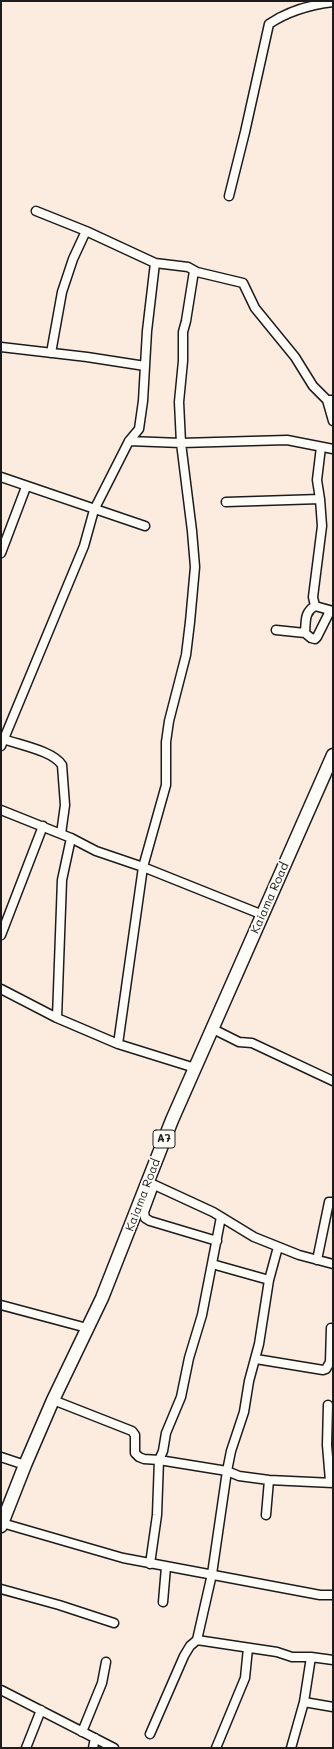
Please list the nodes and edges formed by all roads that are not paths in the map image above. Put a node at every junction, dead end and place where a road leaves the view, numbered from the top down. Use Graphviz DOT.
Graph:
graph roads {
  1 [pos="333,2"];
  2 [pos="229,196"];
  3 [pos="36,211"];
  4 [pos="86,231"];
  5 [pos="156,263"];
  6 [pos="194,271"];
  7 [pos="1,347"];
  8 [pos="51,353"];
  9 [pos="145,366"];
  10 [pos="330,400"];
  11 [pos="333,421"];
  12 [pos="129,441"];
  13 [pos="181,443"];
  14 [pos="321,447"];
  15 [pos="333,449"];
  16 [pos="1,477"];
  17 [pos="26,487"];
  18 [pos="320,500"];
  19 [pos="226,502"];
  20 [pos="94,510"];
  21 [pos="145,526"];
  22 [pos="1,553"];
  23 [pos="315,606"];
  24 [pos="331,611"];
  25 [pos="276,630"];
  26 [pos="305,633"];
  27 [pos="2,741"];
  28 [pos="333,755"];
  29 [pos="1,810"];
  30 [pos="43,826"];
  31 [pos="62,834"];
  32 [pos="71,838"];
  33 [pos="143,867"];
  34 [pos="262,914"];
  35 [pos="1,935"];
  36 [pos="1,989"];
  37 [pos="57,1018"];
  38 [pos="213,1028"];
  39 [pos="118,1044"];
  40 [pos="195,1068"];
  41 [pos="333,1081"];
  42 [pos="151,1184"];
  43 [pos="333,1202"];
  44 [pos="221,1217"];
  45 [pos="216,1241"];
  46 [pos="278,1247"];
  47 [pos="317,1260"];
  48 [pos="212,1264"];
  49 [pos="333,1264"];
  50 [pos="269,1280"];
  51 [pos="1,1304"];
  52 [pos="87,1328"];
  53 [pos="331,1328"];
  54 [pos="256,1359"];
  55 [pos="53,1400"];
  56 [pos="328,1404"];
  57 [pos="1,1457"];
  58 [pos="159,1460"];
  59 [pos="25,1465"];
  60 [pos="227,1471"];
  61 [pos="269,1480"];
  62 [pos="331,1482"];
  63 [pos="266,1516"];
  64 [pos="2,1525"];
  65 [pos="150,1564"];
  66 [pos="166,1567"];
  67 [pos="212,1574"];
  68 [pos="1,1589"];
  69 [pos="333,1595"];
  70 [pos="163,1602"];
  71 [pos="114,1623"];
  72 [pos="197,1640"];
  73 [pos="248,1648"];
  74 [pos="311,1657"];
  75 [pos="333,1660"];
  76 [pos="106,1662"];
  77 [pos="1,1690"];
  78 [pos="304,1702"];
  79 [pos="333,1707"];
  80 [pos="41,1710"];
  81 [pos="82,1732"];
  82 [pos="150,1734"];
  83 [pos="95,1738"];
  84 [pos="26,1748"];
  85 [pos="93,1748"];
  86 [pos="114,1748"];
  87 [pos="216,1748"];
  88 [pos="290,1748"];
  1 -- 2 [label="street"];
  3 -- 4 [label="street"];
  4 -- 5 [label="street"];
  4 -- 8 [label="street"];
  5 -- 6 [label="street"];
  5 -- 9 [label="street"];
  6 -- 10 [label="street"];
  6 -- 13 [label="street"];
  7 -- 8 [label="street"];
  8 -- 9 [label="street"];
  9 -- 12 [label="street"];
  10 -- 11 [label="street"];
  12 -- 13 [label="street"];
  12 -- 20 [label="street"];
  13 -- 14 [label="street"];
  13 -- 33 [label="street"];
  14 -- 15 [label="street"];
  14 -- 18 [label="street"];
  16 -- 17 [label="street"];
  17 -- 20 [label="street"];
  17 -- 22 [label="street"];
  18 -- 19 [label="street"];
  18 -- 23 [label="street"];
  20 -- 21 [label="street"];
  20 -- 27 [label="street"];
  23 -- 24 [label="street"];
  23 -- 26 [label="street"];
  24 -- 26 [label="street"];
  25 -- 26 [label="street"];
  27 -- 31 [label="street"];
  28 -- 34 [label="highway, Kaiama Road / A7"];
  29 -- 30 [label="street"];
  30 -- 31 [label="street"];
  30 -- 35 [label="street"];
  31 -- 32 [label="street"];
  32 -- 33 [label="street"];
  32 -- 37 [label="street"];
  33 -- 34 [label="street"];
  33 -- 39 [label="street"];
  34 -- 38 [label="highway, Kaiama Road / A7"];
  36 -- 37 [label="street"];
  37 -- 39 [label="street"];
  38 -- 40 [label="highway, Kaiama Road / A7"];
  38 -- 41 [label="street"];
  39 -- 40 [label="street"];
  40 -- 42 [label="highway, Kaiama Road / A7"];
  42 -- 44 [label="street"];
  42 -- 45 [label="street"];
  42 -- 52 [label="highway, Kaiama Road / A7"];
  43 -- 47 [label="street"];
  44 -- 45 [label="street"];
  44 -- 46 [label="street"];
  45 -- 48 [label="street"];
  46 -- 47 [label="street"];
  46 -- 50 [label="street"];
  47 -- 49 [label="street"];
  48 -- 50 [label="street"];
  48 -- 58 [label="street"];
  50 -- 54 [label="street"];
  51 -- 52 [label="street"];
  52 -- 55 [label="highway, Kaiama Road / A7"];
  53 -- 54 [label="street"];
  54 -- 60 [label="street"];
  55 -- 58 [label="street"];
  55 -- 59 [label="highway, Kaiama Road / A7"];
  56 -- 62 [label="street"];
  57 -- 59 [label="street"];
  58 -- 60 [label="street"];
  58 -- 65 [label="street"];
  59 -- 64 [label="highway, Kaiama Road / A7"];
  60 -- 61 [label="street"];
  60 -- 67 [label="street"];
  61 -- 62 [label="street"];
  61 -- 63 [label="street"];
  64 -- 65 [label="street"];
  65 -- 66 [label="street"];
  66 -- 67 [label="street"];
  66 -- 70 [label="street"];
  67 -- 69 [label="street"];
  67 -- 72 [label="street"];
  68 -- 71 [label="street"];
  72 -- 73 [label="street"];
  72 -- 82 [label="street"];
  73 -- 74 [label="street"];
  73 -- 87 [label="street"];
  74 -- 75 [label="street"];
  74 -- 78 [label="street"];
  76 -- 81 [label="street"];
  77 -- 80 [label="street"];
  78 -- 79 [label="street"];
  78 -- 88 [label="street"];
  80 -- 81 [label="street"];
  80 -- 84 [label="street"];
  81 -- 83 [label="street"];
  83 -- 85 [label="street"];
  83 -- 86 [label="street"];
}
